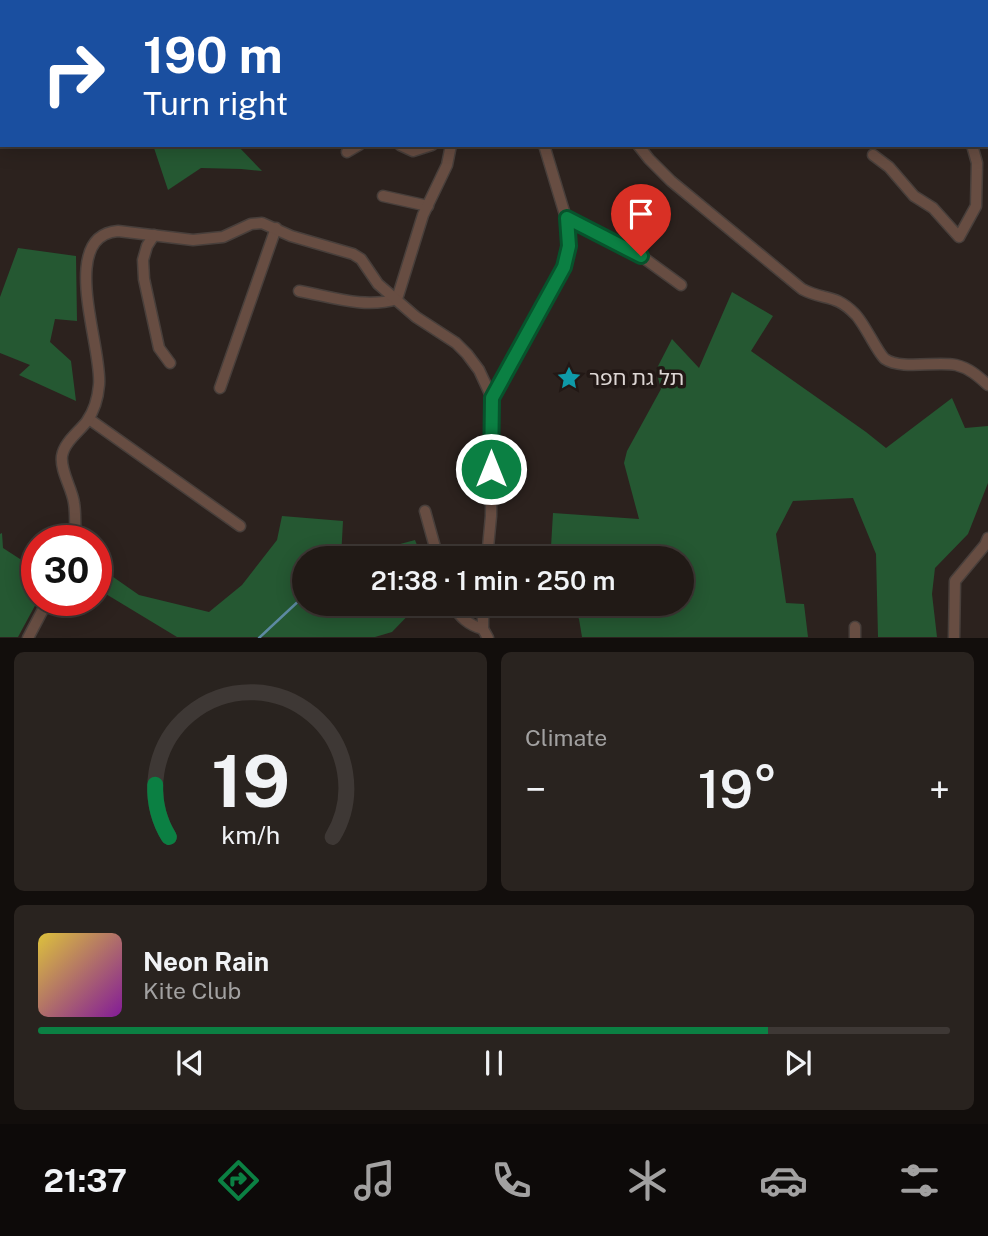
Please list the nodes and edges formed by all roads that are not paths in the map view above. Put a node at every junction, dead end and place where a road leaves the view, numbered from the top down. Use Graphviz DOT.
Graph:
graph roads {
  1 [pos="355,147"];
  2 [pos="404,147"];
  3 [pos="426,147"];
  4 [pos="450,147"];
  5 [pos="545,147"];
  6 [pos="640,147"];
  7 [pos="973,147"];
  8 [pos="346,152"];
  9 [pos="873,155"];
  10 [pos="383,196"];
  11 [pos="428,206"];
  12 [pos="567,218"];
  13 [pos="276,228"];
  14 [pos="154,235"];
  15 [pos="681,285"];
  16 [pos="299,291"];
  17 [pos="397,299"];
  18 [pos="170,363"];
  19 [pos="988,385"];
  20 [pos="220,388"];
  21 [pos="492,398"];
  22 [pos="89,419"];
  23 [pos="425,512"];
  24 [pos="75,525"];
  25 [pos="240,526"];
  26 [pos="988,538"];
  27 [pos="435,546"];
  28 [pos="488,546"];
  29 [pos="40,616"];
  30 [pos="460,616"];
  31 [pos="485,633"];
  32 [pos="28,638"];
  33 [pos="954,638"];
  1 -- 8 [label="street"];
  2 -- 3 [label="street"];
  4 -- 11 [label="street"];
  5 -- 12 [label="street"];
  6 -- 19 [label="street"];
  7 -- 9 [label="street"];
  10 -- 11 [label="street"];
  11 -- 17 [label="street"];
  12 -- 15 [label="street"];
  12 -- 21 [label="street"];
  13 -- 14 [label="street"];
  13 -- 17 [label="street"];
  13 -- 20 [label="street"];
  14 -- 18 [label="street"];
  14 -- 22 [label="street"];
  16 -- 17 [label="street"];
  17 -- 21 [label="street"];
  21 -- 28 [label="street"];
  22 -- 24 [label="street"];
  22 -- 25 [label="street"];
  23 -- 27 [label="street"];
  26 -- 33 [label="street"];
  29 -- 32 [label="street"];
  30 -- 31 [label="street"];
}
